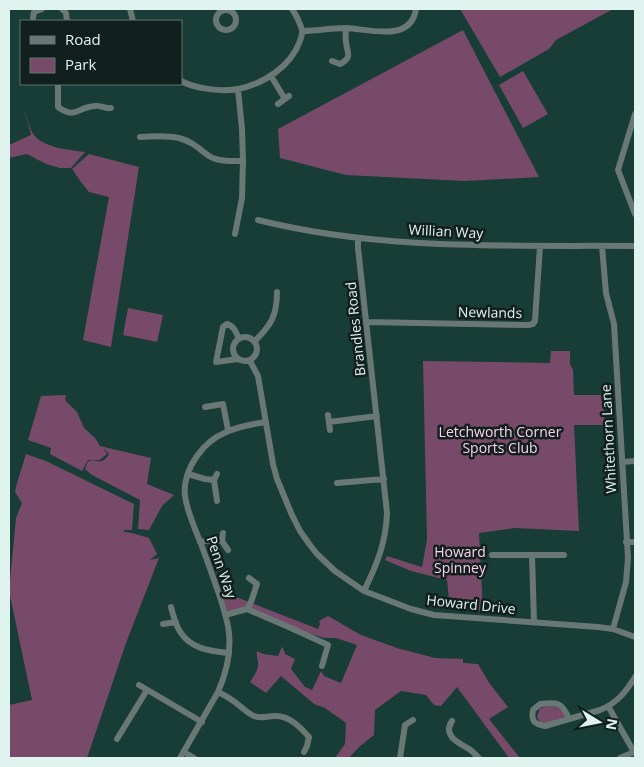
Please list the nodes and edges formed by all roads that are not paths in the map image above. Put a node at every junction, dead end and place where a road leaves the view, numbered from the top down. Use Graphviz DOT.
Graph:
graph roads {
  1 [pos="42,9"];
  2 [pos="292,9"];
  3 [pos="416,9"];
  4 [pos="32,13"];
  5 [pos="346,28"];
  6 [pos="302,31"];
  7 [pos="332,61"];
  8 [pos="271,76"];
  9 [pos="182,81"];
  10 [pos="58,85"];
  11 [pos="238,89"];
  12 [pos="278,104"];
  13 [pos="106,110"];
  14 [pos="635,114"];
  15 [pos="140,137"];
  16 [pos="632,138"];
  17 [pos="243,161"];
  18 [pos="635,214"];
  19 [pos="258,220"];
  20 [pos="235,234"];
  21 [pos="358,238"];
  22 [pos="540,246"];
  23 [pos="602,246"];
  24 [pos="635,246"];
  25 [pos="277,292"];
  26 [pos="366,322"];
  27 [pos="239,339"];
  28 [pos="255,341"];
  29 [pos="238,359"];
  30 [pos="250,361"];
  31 [pos="205,408"];
  32 [pos="377,416"];
  33 [pos="266,422"];
  34 [pos="228,430"];
  35 [pos="330,430"];
  36 [pos="635,461"];
  37 [pos="622,462"];
  38 [pos="188,474"];
  39 [pos="384,479"];
  40 [pos="346,482"];
  41 [pos="337,483"];
  42 [pos="347,491"];
  43 [pos="217,501"];
  44 [pos="223,533"];
  45 [pos="222,541"];
  46 [pos="200,542"];
  47 [pos="626,542"];
  48 [pos="635,542"];
  49 [pos="228,550"];
  50 [pos="492,554"];
  51 [pos="532,554"];
  52 [pos="564,555"];
  53 [pos="249,578"];
  54 [pos="364,592"];
  55 [pos="171,607"];
  56 [pos="248,610"];
  57 [pos="225,615"];
  58 [pos="176,622"];
  59 [pos="534,622"];
  60 [pos="164,624"];
  61 [pos="613,629"];
  62 [pos="635,637"];
  63 [pos="229,654"];
  64 [pos="322,666"];
  65 [pos="635,677"];
  66 [pos="139,685"];
  67 [pos="147,690"];
  68 [pos="218,692"];
  69 [pos="608,706"];
  70 [pos="568,719"];
  71 [pos="413,720"];
  72 [pos="452,721"];
  73 [pos="202,722"];
  74 [pos="123,730"];
  75 [pos="130,734"];
  76 [pos="117,739"];
  77 [pos="634,751"];
  78 [pos="304,752"];
  79 [pos="182,755"];
  80 [pos="194,758"];
  81 [pos="400,758"];
  82 [pos="479,758"];
  83 [pos="620,758"];
  1 -- 4 [label="street"];
  2 -- 6 [label="street"];
  3 -- 5 [label="street"];
  5 -- 6 [label="street"];
  5 -- 7 [label="street"];
  6 -- 8 [label="street"];
  8 -- 11 [label="street"];
  8 -- 12 [label="street"];
  9 -- 11 [label="street"];
  10 -- 13 [label="street"];
  11 -- 17 [label="street"];
  14 -- 16 [label="street"];
  15 -- 17 [label="street"];
  16 -- 18 [label="street"];
  17 -- 20 [label="street"];
  19 -- 21 [label="street, Willian Way"];
  21 -- 22 [label="street, Willian Way"];
  21 -- 26 [label="street, Brandles Road"];
  22 -- 23 [label="street, Willian Way"];
  22 -- 26 [label="street, Newlands"];
  23 -- 24 [label="street, Willian Way"];
  23 -- 37 [label="street, Whitethorn Lane"];
  25 -- 28 [label="street"];
  26 -- 32 [label="street, Brandles Road"];
  27 -- 28 [label="street"];
  27 -- 29 [label="street"];
  27 -- 29 [label="street"];
  28 -- 30 [label="street"];
  29 -- 30 [label="street"];
  30 -- 33 [label="street, Howard Drive"];
  31 -- 34 [label="street"];
  32 -- 35 [label="street"];
  32 -- 39 [label="street, Brandles Road"];
  33 -- 34 [label="street, Penn Way"];
  33 -- 54 [label="street, Howard Drive"];
  34 -- 38 [label="street, Penn Way"];
  36 -- 37 [label="street"];
  37 -- 47 [label="street, Whitethorn Lane"];
  38 -- 43 [label="street"];
  38 -- 46 [label="street, Penn Way"];
  39 -- 40 [label="street"];
  39 -- 54 [label="street, Brandles Road"];
  40 -- 41 [label="street"];
  40 -- 42 [label="street"];
  44 -- 45 [label="street"];
  45 -- 46 [label="street"];
  45 -- 49 [label="street"];
  46 -- 57 [label="street, Penn Way"];
  47 -- 48 [label="street"];
  47 -- 61 [label="street, Whitethorn Lane"];
  50 -- 51 [label="street"];
  51 -- 52 [label="street"];
  51 -- 59 [label="street"];
  53 -- 56 [label="street"];
  54 -- 59 [label="street, Howard Drive"];
  55 -- 58 [label="street"];
  56 -- 57 [label="street"];
  56 -- 64 [label="street"];
  57 -- 63 [label="street, Penn Way"];
  58 -- 60 [label="street"];
  58 -- 63 [label="street"];
  59 -- 61 [label="street, Howard Drive"];
  61 -- 62 [label="street, Howard Drive"];
  63 -- 68 [label="street, Penn Way"];
  65 -- 69 [label="street"];
  66 -- 67 [label="street"];
  67 -- 73 [label="street"];
  67 -- 74 [label="street"];
  68 -- 73 [label="street, Penn Way"];
  68 -- 78 [label="street"];
  69 -- 70 [label="street"];
  69 -- 77 [label="street"];
  70 -- 70 [label="street"];
  71 -- 81 [label="street"];
  72 -- 82 [label="street"];
  73 -- 79 [label="street, Penn Way"];
  74 -- 75 [label="street"];
  74 -- 76 [label="street"];
  77 -- 83 [label="street"];
  79 -- 80 [label="street"];
}
